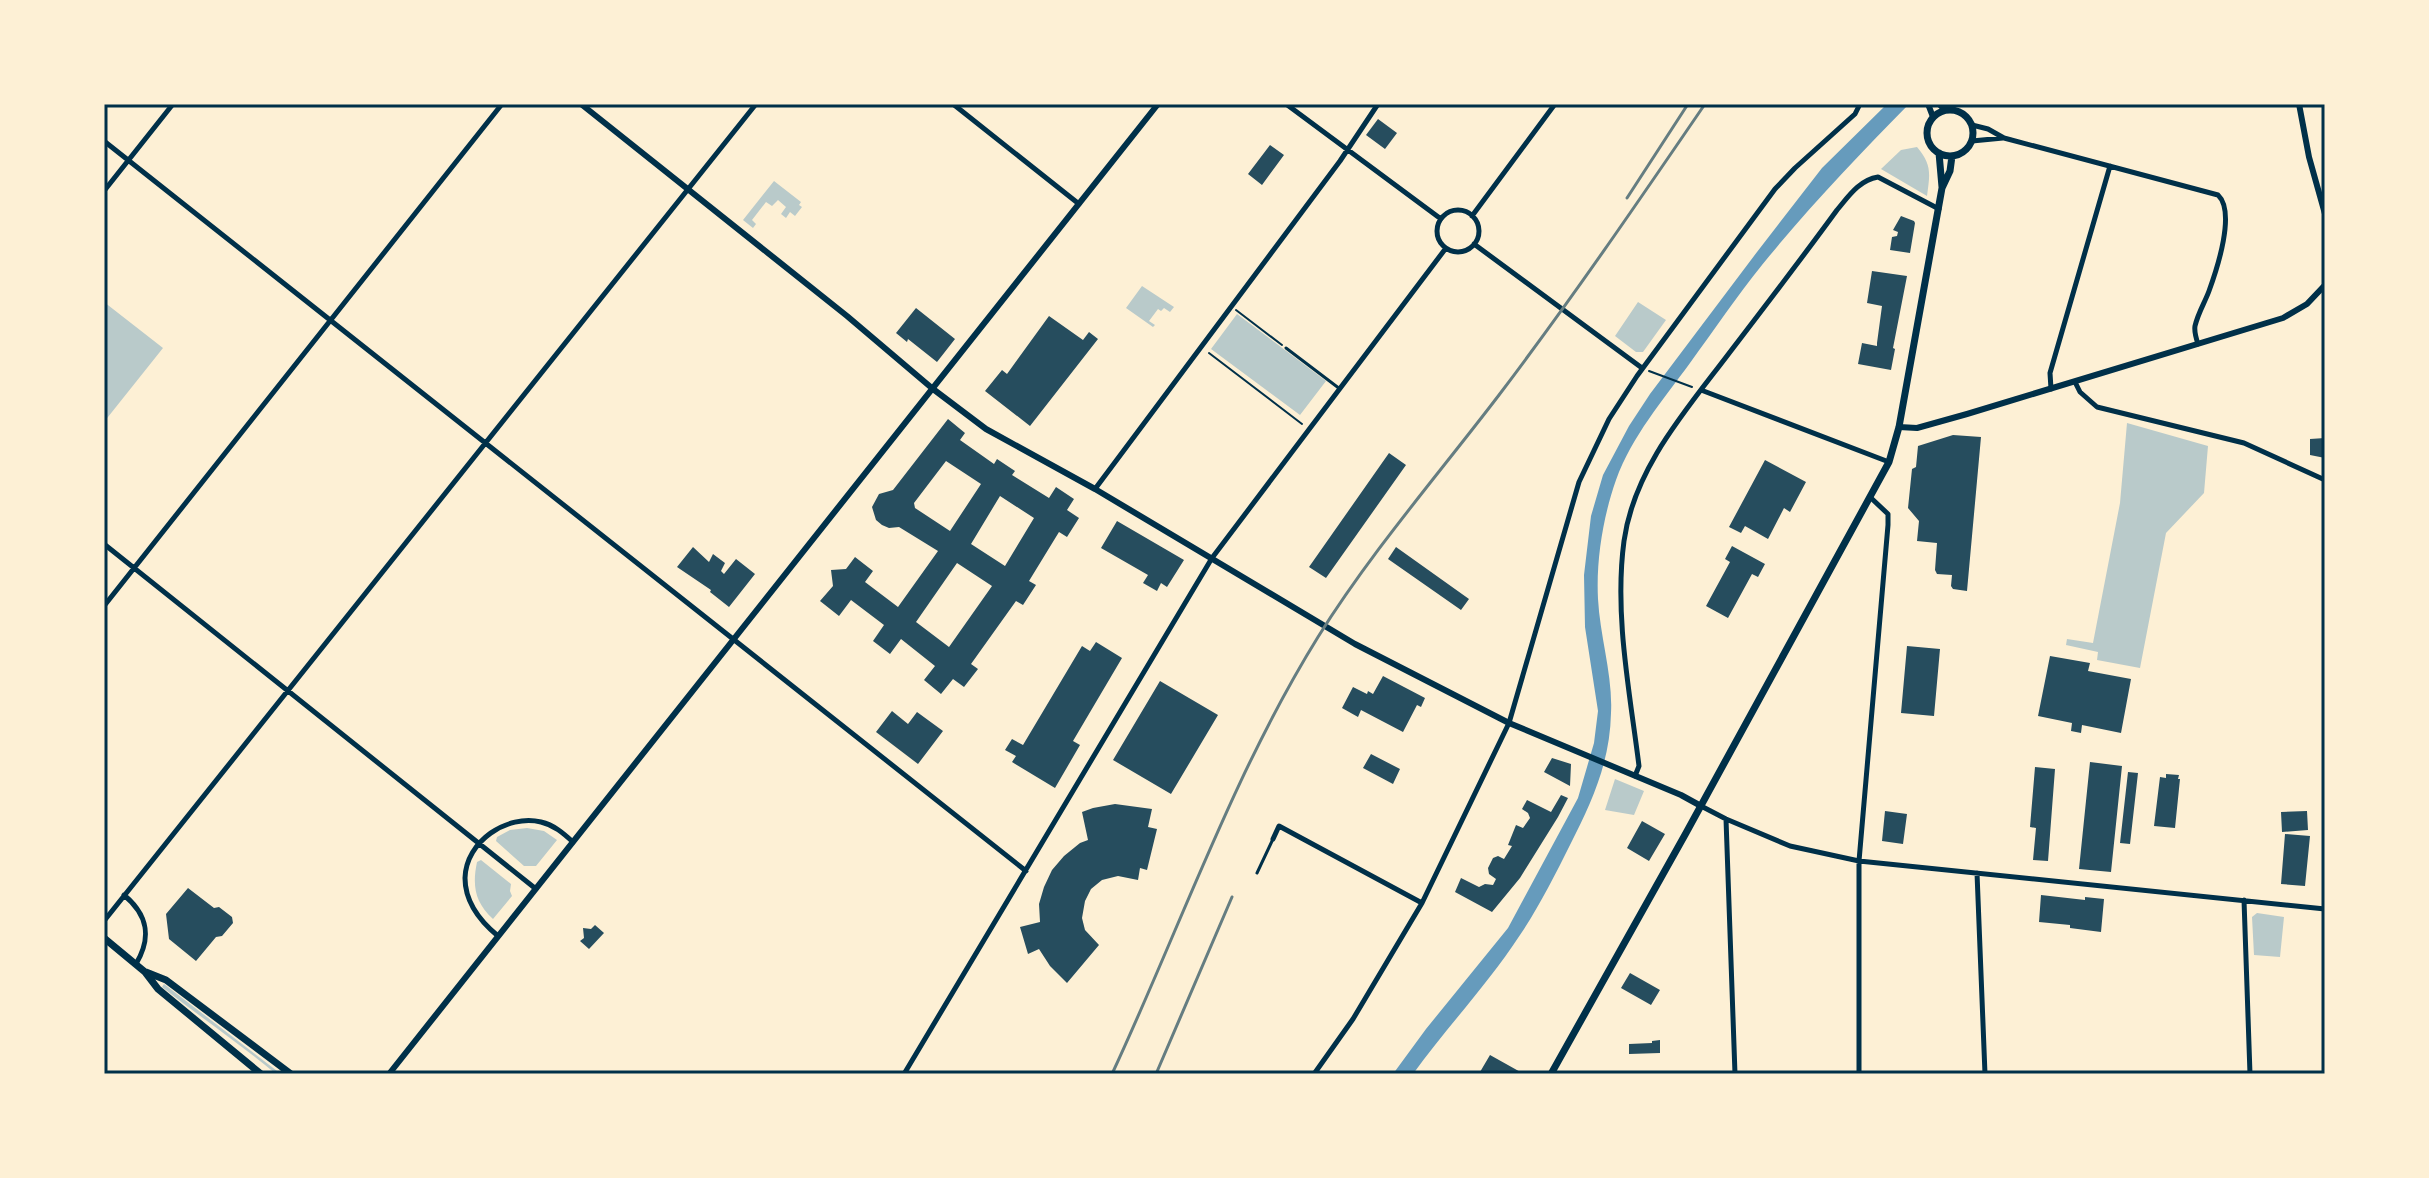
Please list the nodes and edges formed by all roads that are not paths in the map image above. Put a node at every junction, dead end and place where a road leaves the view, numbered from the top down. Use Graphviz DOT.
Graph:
graph roads {
  1 [pos="173,104"];
  2 [pos="502,104"];
  3 [pos="581,104"];
  4 [pos="756,104"];
  5 [pos="953,104"];
  6 [pos="1158,104"];
  7 [pos="1286,104"];
  8 [pos="1378,104"];
  9 [pos="1555,104"];
  10 [pos="1860,104"];
  11 [pos="1968,104"];
  12 [pos="2299,104"];
  13 [pos="1947,107"];
  14 [pos="1930,110"];
  15 [pos="1965,115"];
  16 [pos="1972,125"];
  17 [pos="2004,138"];
  18 [pos="104,141"];
  19 [pos="1972,141"];
  20 [pos="1347,150"];
  21 [pos="1939,153"];
  22 [pos="1952,156"];
  23 [pos="129,160"];
  24 [pos="2110,166"];
  25 [pos="1942,188"];
  26 [pos="688,190"];
  27 [pos="104,191"];
  28 [pos="1079,204"];
  29 [pos="1939,209"];
  30 [pos="2325,214"];
  31 [pos="1472,216"];
  32 [pos="1441,219"];
  33 [pos="1474,244"];
  34 [pos="1446,248"];
  35 [pos="2325,285"];
  36 [pos="331,320"];
  37 [pos="2198,344"];
  38 [pos="1286,348"];
  39 [pos="1642,368"];
  40 [pos="2075,382"];
  41 [pos="933,389"];
  42 [pos="1340,389"];
  43 [pos="2051,389"];
  44 [pos="1701,390"];
  45 [pos="1899,427"];
  46 [pos="486,442"];
  47 [pos="1889,462"];
  48 [pos="2325,480"];
  49 [pos="1095,489"];
  50 [pos="1870,497"];
  51 [pos="104,544"];
  52 [pos="1212,558"];
  53 [pos="134,568"];
  54 [pos="104,606"];
  55 [pos="734,639"];
  56 [pos="288,691"];
  57 [pos="1509,723"];
  58 [pos="1635,776"];
  59 [pos="1701,806"];
  60 [pos="1726,819"];
  61 [pos="1273,839"];
  62 [pos="573,842"];
  63 [pos="480,844"];
  64 [pos="1859,861"];
  65 [pos="1026,871"];
  66 [pos="1257,873"];
  67 [pos="1977,873"];
  68 [pos="536,889"];
  69 [pos="124,895"];
  70 [pos="2244,900"];
  71 [pos="1422,903"];
  72 [pos="2325,909"];
  73 [pos="104,921"];
  74 [pos="498,936"];
  75 [pos="104,938"];
  76 [pos="136,964"];
  77 [pos="145,972"];
  78 [pos="261,1074"];
  79 [pos="291,1074"];
  80 [pos="389,1074"];
  81 [pos="904,1074"];
  82 [pos="1314,1074"];
  83 [pos="1551,1074"];
  84 [pos="1735,1074"];
  85 [pos="1859,1074"];
  86 [pos="1985,1074"];
  87 [pos="2250,1074"];
  1 -- 23 [label="street"];
  2 -- 36 [label="street"];
  3 -- 26 [label="street"];
  4 -- 26 [label="street"];
  5 -- 28 [label="street"];
  6 -- 28 [label="street"];
  7 -- 20 [label="street"];
  8 -- 20 [label="street"];
  9 -- 31 [label="street"];
  10 -- 39 [label="street"];
  11 -- 15 [label="main road"];
  12 -- 30 [label="street"];
  13 -- 14 [label="main road"];
  13 -- 15 [label="main road"];
  14 -- 21 [label="main road"];
  15 -- 16 [label="main road"];
  16 -- 17 [label="street"];
  16 -- 19 [label="main road"];
  17 -- 19 [label="street"];
  17 -- 24 [label="street"];
  18 -- 23 [label="street"];
  19 -- 22 [label="main road"];
  20 -- 32 [label="street"];
  20 -- 49 [label="street"];
  21 -- 22 [label="main road"];
  21 -- 25 [label="main road"];
  22 -- 25 [label="main road"];
  23 -- 27 [label="street"];
  23 -- 36 [label="street"];
  24 -- 37 [label="street"];
  24 -- 43 [label="street"];
  25 -- 29 [label="main road"];
  26 -- 41 [label="street"];
  26 -- 46 [label="street"];
  28 -- 41 [label="street"];
  29 -- 44 [label="street"];
  29 -- 45 [label="main road"];
  31 -- 32 [label="street"];
  31 -- 33 [label="street"];
  32 -- 34 [label="street"];
  33 -- 34 [label="street"];
  33 -- 39 [label="street"];
  34 -- 42 [label="street"];
  35 -- 37 [label="street"];
  36 -- 46 [label="street"];
  36 -- 53 [label="street"];
  37 -- 40 [label="street"];
  38 -- 42 [label="lane"];
  39 -- 57 [label="street"];
  40 -- 43 [label="street"];
  40 -- 48 [label="street"];
  41 -- 49 [label="street"];
  41 -- 55 [label="street"];
  42 -- 52 [label="street"];
  43 -- 45 [label="street"];
  44 -- 47 [label="street"];
  44 -- 58 [label="street"];
  45 -- 47 [label="main road"];
  46 -- 55 [label="street"];
  46 -- 56 [label="street"];
  47 -- 50 [label="main road"];
  49 -- 52 [label="street"];
  50 -- 59 [label="main road"];
  50 -- 64 [label="street"];
  51 -- 53 [label="street"];
  52 -- 57 [label="street"];
  52 -- 65 [label="street"];
  53 -- 54 [label="street"];
  53 -- 56 [label="street"];
  55 -- 62 [label="street"];
  55 -- 65 [label="street"];
  56 -- 63 [label="street"];
  56 -- 69 [label="street"];
  57 -- 58 [label="street"];
  57 -- 71 [label="street"];
  58 -- 59 [label="street"];
  59 -- 60 [label="street"];
  59 -- 83 [label="main road"];
  60 -- 64 [label="street"];
  60 -- 84 [label="street"];
  61 -- 66 [label="lane"];
  61 -- 71 [label="street"];
  62 -- 63 [label="street"];
  62 -- 68 [label="street"];
  63 -- 68 [label="street"];
  63 -- 74 [label="street"];
  64 -- 67 [label="street"];
  64 -- 85 [label="street"];
  65 -- 81 [label="street"];
  67 -- 70 [label="street"];
  67 -- 86 [label="street"];
  68 -- 74 [label="street"];
  69 -- 73 [label="street"];
  69 -- 76 [label="street"];
  70 -- 72 [label="street"];
  70 -- 87 [label="street"];
  71 -- 82 [label="street"];
  74 -- 80 [label="street"];
  75 -- 76 [label="main road"];
  76 -- 77 [label="main road"];
  77 -- 78 [label="main road"];
  77 -- 79 [label="main road"];
}
